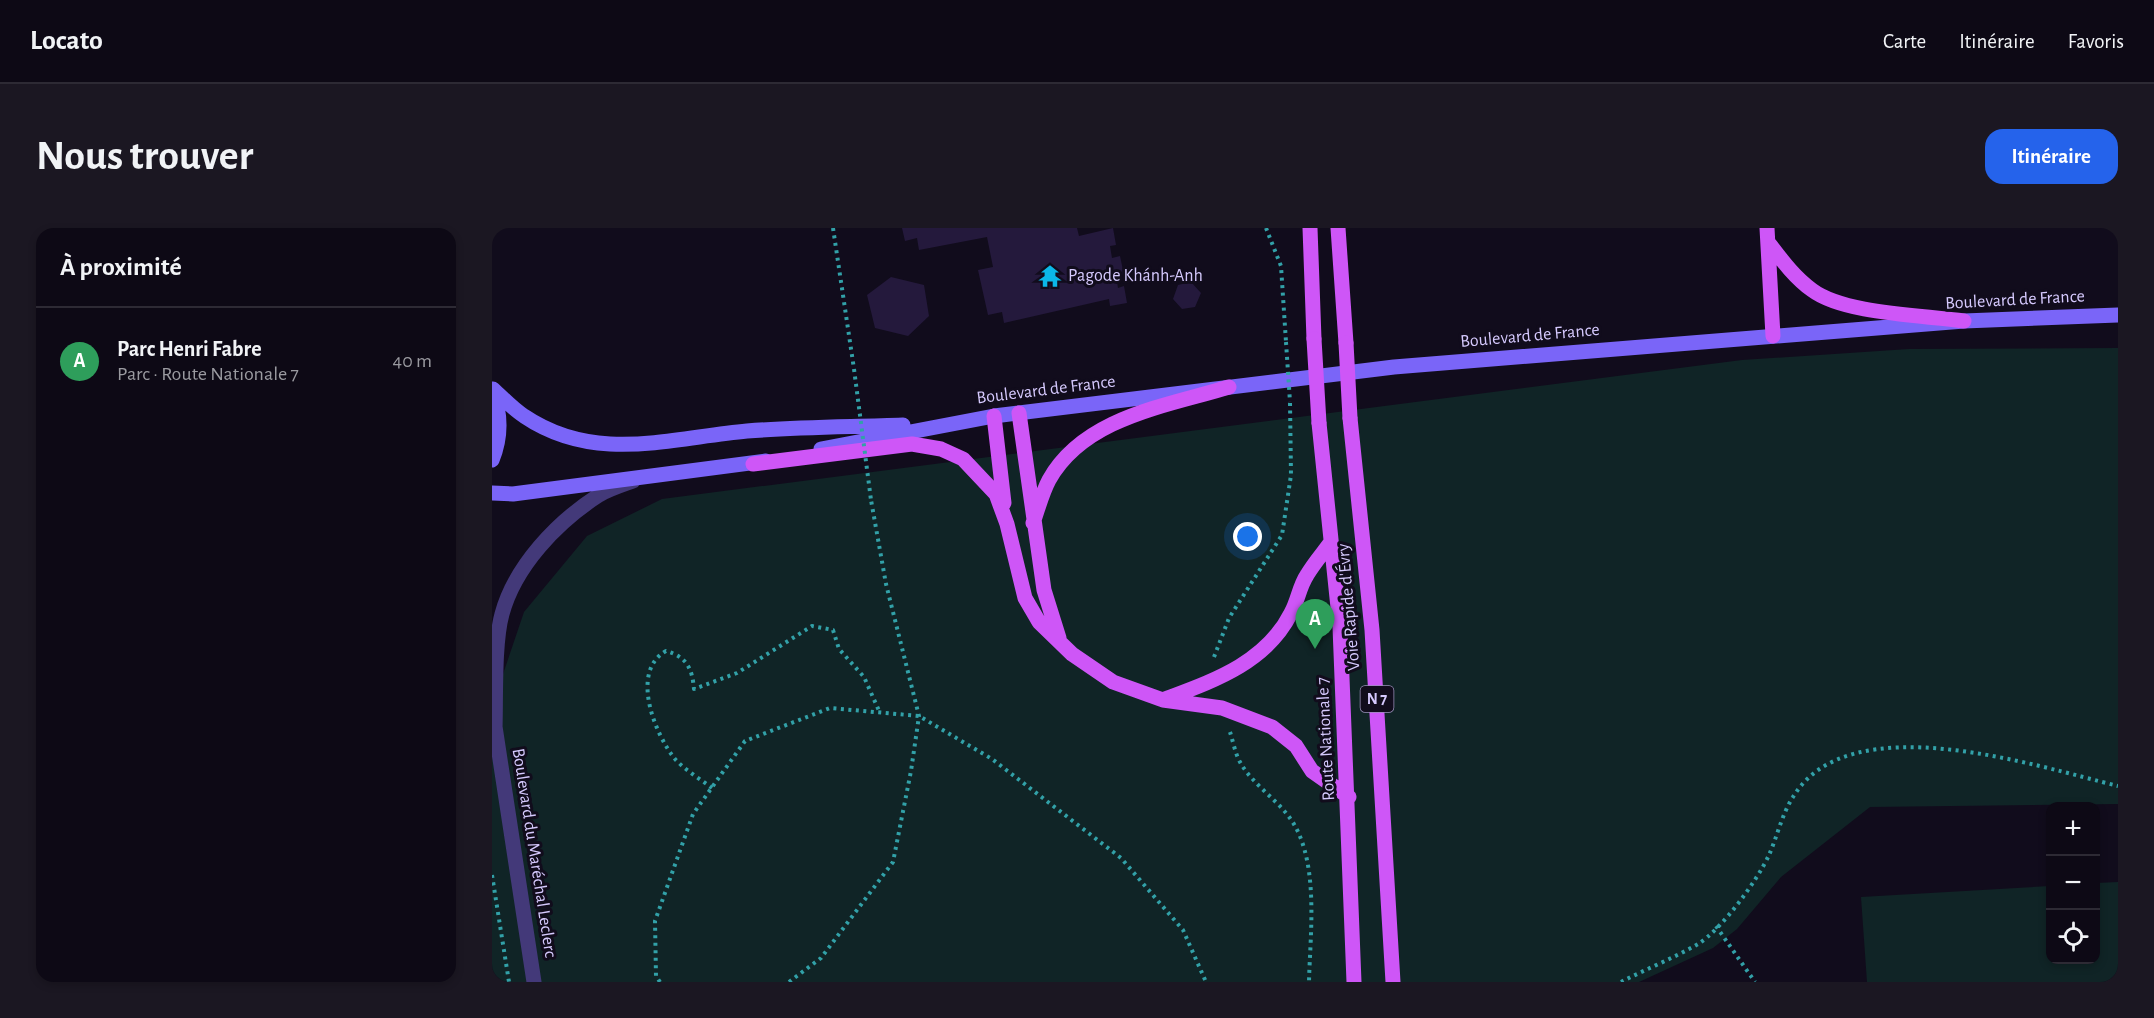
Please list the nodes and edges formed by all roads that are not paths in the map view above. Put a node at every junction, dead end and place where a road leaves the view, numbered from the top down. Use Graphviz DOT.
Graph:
graph roads {
  1 [pos="1310,228"];
  2 [pos="1338,228"];
  3 [pos="1348,228"];
  4 [pos="1767,235"];
  5 [pos="1344,309"];
  6 [pos="2118,315"];
  7 [pos="1964,321"];
  8 [pos="1773,336"];
  9 [pos="1229,387"];
  10 [pos="492,389"];
  11 [pos="1019,413"];
  12 [pos="994,416"];
  13 [pos="948,423"];
  14 [pos="492,460"];
  15 [pos="753,464"];
  16 [pos="649,475"];
  17 [pos="492,493"];
  18 [pos="1033,523"];
  19 [pos="1007,524"];
  20 [pos="1331,542"];
  21 [pos="1060,641"];
  22 [pos="1163,700"];
  23 [pos="492,708"];
  24 [pos="493,724"];
  25 [pos="1349,796"];
  26 [pos="534,982"];
  27 [pos="1354,982"];
  28 [pos="1393,982"];
  1 -- 20 [label="main road, Route Nationale 7 / N 7, bridge"];
  2 -- 5 [label="main road, Voie Rapide d'Évry / N 7"];
  3 -- 5 [label="main road"];
  4 -- 7 [label="main road"];
  4 -- 8 [label="main road"];
  5 -- 28 [label="main road, Voie Rapide d'Évry / N 7, bridge"];
  6 -- 7 [label="main road, Boulevard de France"];
  7 -- 8 [label="main road, Boulevard de France"];
  8 -- 9 [label="main road, Boulevard de France"];
  9 -- 11 [label="main road, Boulevard de France"];
  9 -- 18 [label="main road"];
  10 -- 13 [label="main road, Boulevard de France"];
  10 -- 14 [label="main road"];
  11 -- 12 [label="main road, Boulevard de France"];
  11 -- 18 [label="main road"];
  12 -- 13 [label="main road, Boulevard de France"];
  12 -- 19 [label="main road"];
  13 -- 15 [label="main road, Boulevard de France"];
  15 -- 16 [label="main road, Boulevard de France"];
  15 -- 19 [label="main road"];
  16 -- 17 [label="main road, Boulevard de France"];
  16 -- 24 [label="street, Boulevard du Maréchal Leclerc"];
  18 -- 21 [label="main road"];
  19 -- 21 [label="main road"];
  20 -- 22 [label="main road"];
  20 -- 25 [label="main road, Route Nationale 7 / N 7"];
  21 -- 22 [label="main road"];
  22 -- 25 [label="main road"];
  23 -- 24 [label="street, Boulevard du Maréchal Leclerc"];
  24 -- 26 [label="street, Boulevard du Maréchal Leclerc"];
  25 -- 27 [label="main road, Route Nationale 7 / N 7"];
}
